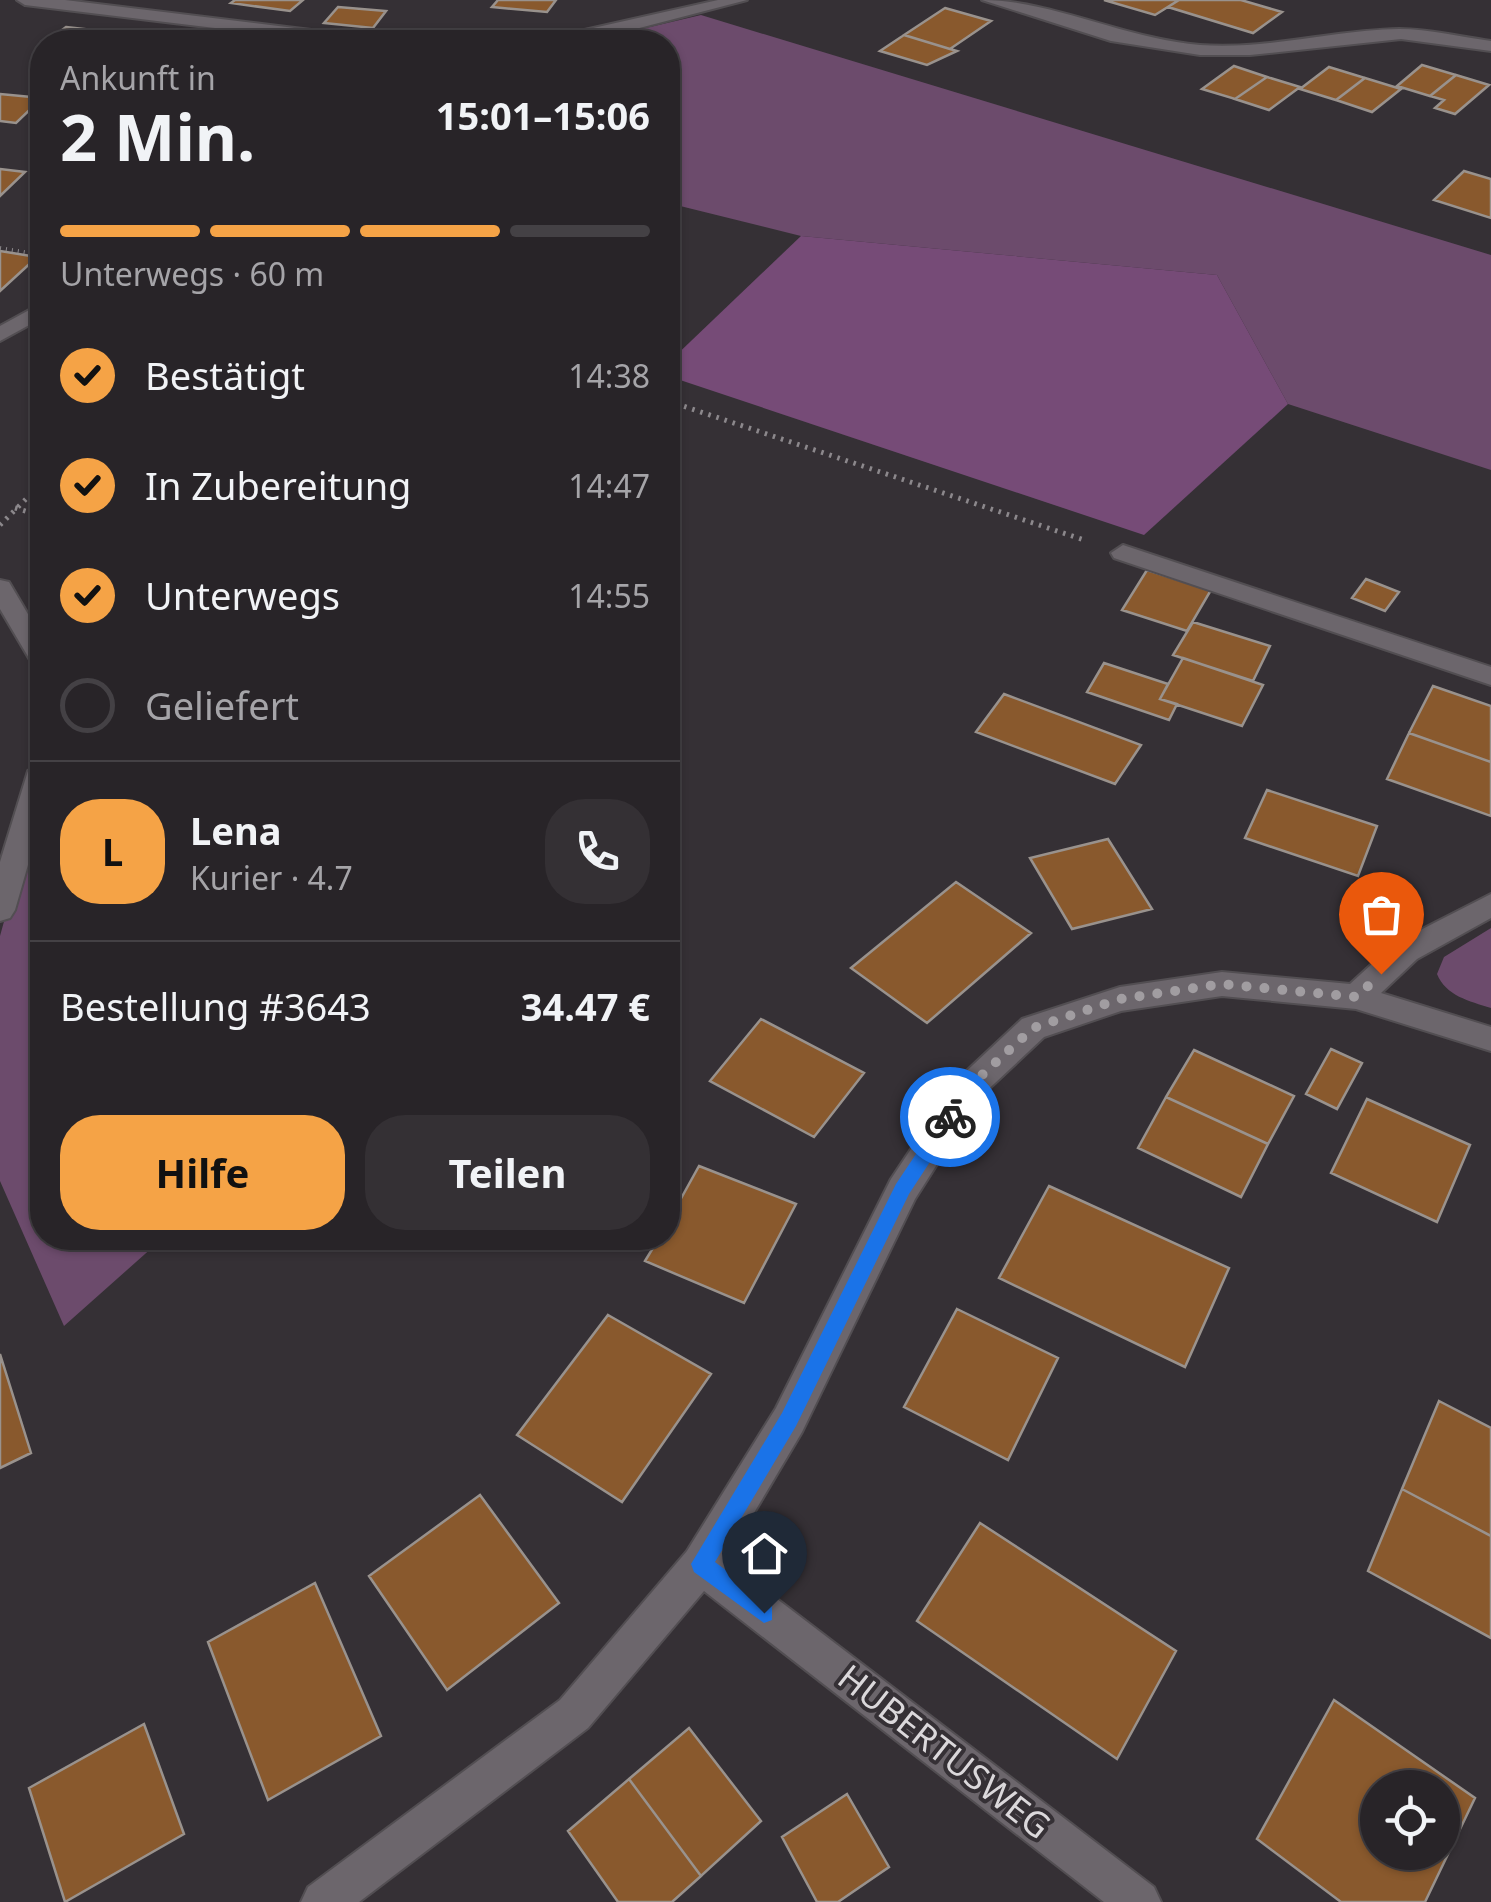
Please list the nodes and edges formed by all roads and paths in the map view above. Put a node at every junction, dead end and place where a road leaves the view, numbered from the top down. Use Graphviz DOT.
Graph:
graph roads {
  1 [pos="25,0"];
  2 [pos="179,0"];
  3 [pos="739,0"];
  4 [pos="990,0"];
  5 [pos="145,14"];
  6 [pos="272,30"];
  7 [pos="613,30"];
  8 [pos="1491,46"];
  9 [pos="0,248"];
  10 [pos="30,254"];
  11 [pos="30,316"];
  12 [pos="0,335"];
  13 [pos="680,405"];
  14 [pos="30,494"];
  15 [pos="15,508"];
  16 [pos="30,512"];
  17 [pos="0,524"];
  18 [pos="1123,553"];
  19 [pos="0,588"];
  20 [pos="30,638"];
  21 [pos="1491,676"];
  22 [pos="30,811"];
  23 [pos="1491,905"];
  24 [pos="0,910"];
  25 [pos="1356,997"];
  26 [pos="1491,1039"];
  27 [pos="701,1564"];
  28 [pos="324,1902"];
  29 [pos="1139,1902"];
  1 -- 5 [label="street"];
  2 -- 5 [label="street"];
  3 -- 7 [label="street"];
  4 -- 8 [label="street"];
  5 -- 6 [label="street"];
  9 -- 10 [label="path"];
  11 -- 12 [label="street"];
  13 -- 18 [label="path"];
  14 -- 15 [label="path"];
  15 -- 16 [label="path"];
  15 -- 17 [label="path"];
  18 -- 21 [label="street"];
  19 -- 20 [label="street"];
  22 -- 24 [label="street"];
  23 -- 25 [label="street"];
  25 -- 26 [label="street"];
  25 -- 27 [label="street"];
  27 -- 28 [label="street"];
  27 -- 29 [label="street, HUBERTUSWEG"];
}
